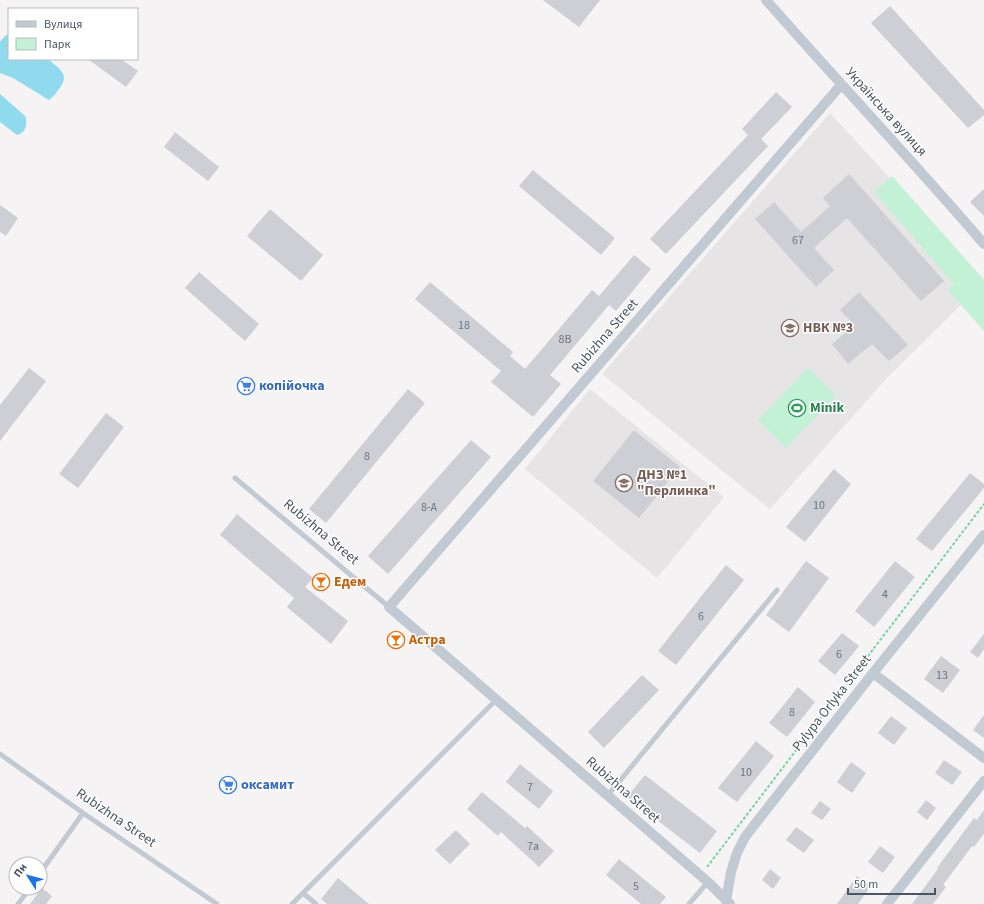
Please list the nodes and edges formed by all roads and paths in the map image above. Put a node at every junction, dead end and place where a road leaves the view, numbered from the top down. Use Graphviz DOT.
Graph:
graph roads {
  1 [pos="766,0"];
  2 [pos="841,84"];
  3 [pos="984,244"];
  4 [pos="235,478"];
  5 [pos="984,504"];
  6 [pos="984,535"];
  7 [pos="777,590"];
  8 [pos="389,607"];
  9 [pos="873,673"];
  10 [pos="497,699"];
  11 [pos="0,754"];
  12 [pos="984,758"];
  13 [pos="984,781"];
  14 [pos="608,795"];
  15 [pos="83,813"];
  16 [pos="48,863"];
  17 [pos="704,879"];
  18 [pos="303,893"];
  19 [pos="728,902"];
  20 [pos="217,904"];
  21 [pos="292,904"];
  22 [pos="316,904"];
  23 [pos="689,904"];
  24 [pos="887,904"];
  1 -- 2 [label="street, Українська вулиця"];
  2 -- 3 [label="street, Українська вулиця"];
  2 -- 8 [label="street, Rubizhna Street"];
  4 -- 8 [label="lane, Rubizhna Street"];
  5 -- 17 [label="path"];
  6 -- 9 [label="street, Pylypa Orlyka Street"];
  7 -- 14 [label="lane"];
  8 -- 10 [label="street, Rubizhna Street"];
  9 -- 12 [label="street"];
  9 -- 19 [label="street, Pylypa Orlyka Street"];
  10 -- 14 [label="street, Rubizhna Street"];
  10 -- 18 [label="lane"];
  11 -- 15 [label="lane, Rubizhna Street"];
  13 -- 24 [label="street"];
  14 -- 17 [label="street, Rubizhna Street"];
  15 -- 16 [label="lane"];
  15 -- 20 [label="lane, Rubizhna Street"];
  17 -- 19 [label="street, Rubizhna Street"];
  17 -- 23 [label="lane"];
  18 -- 21 [label="lane"];
  18 -- 22 [label="lane"];
}
